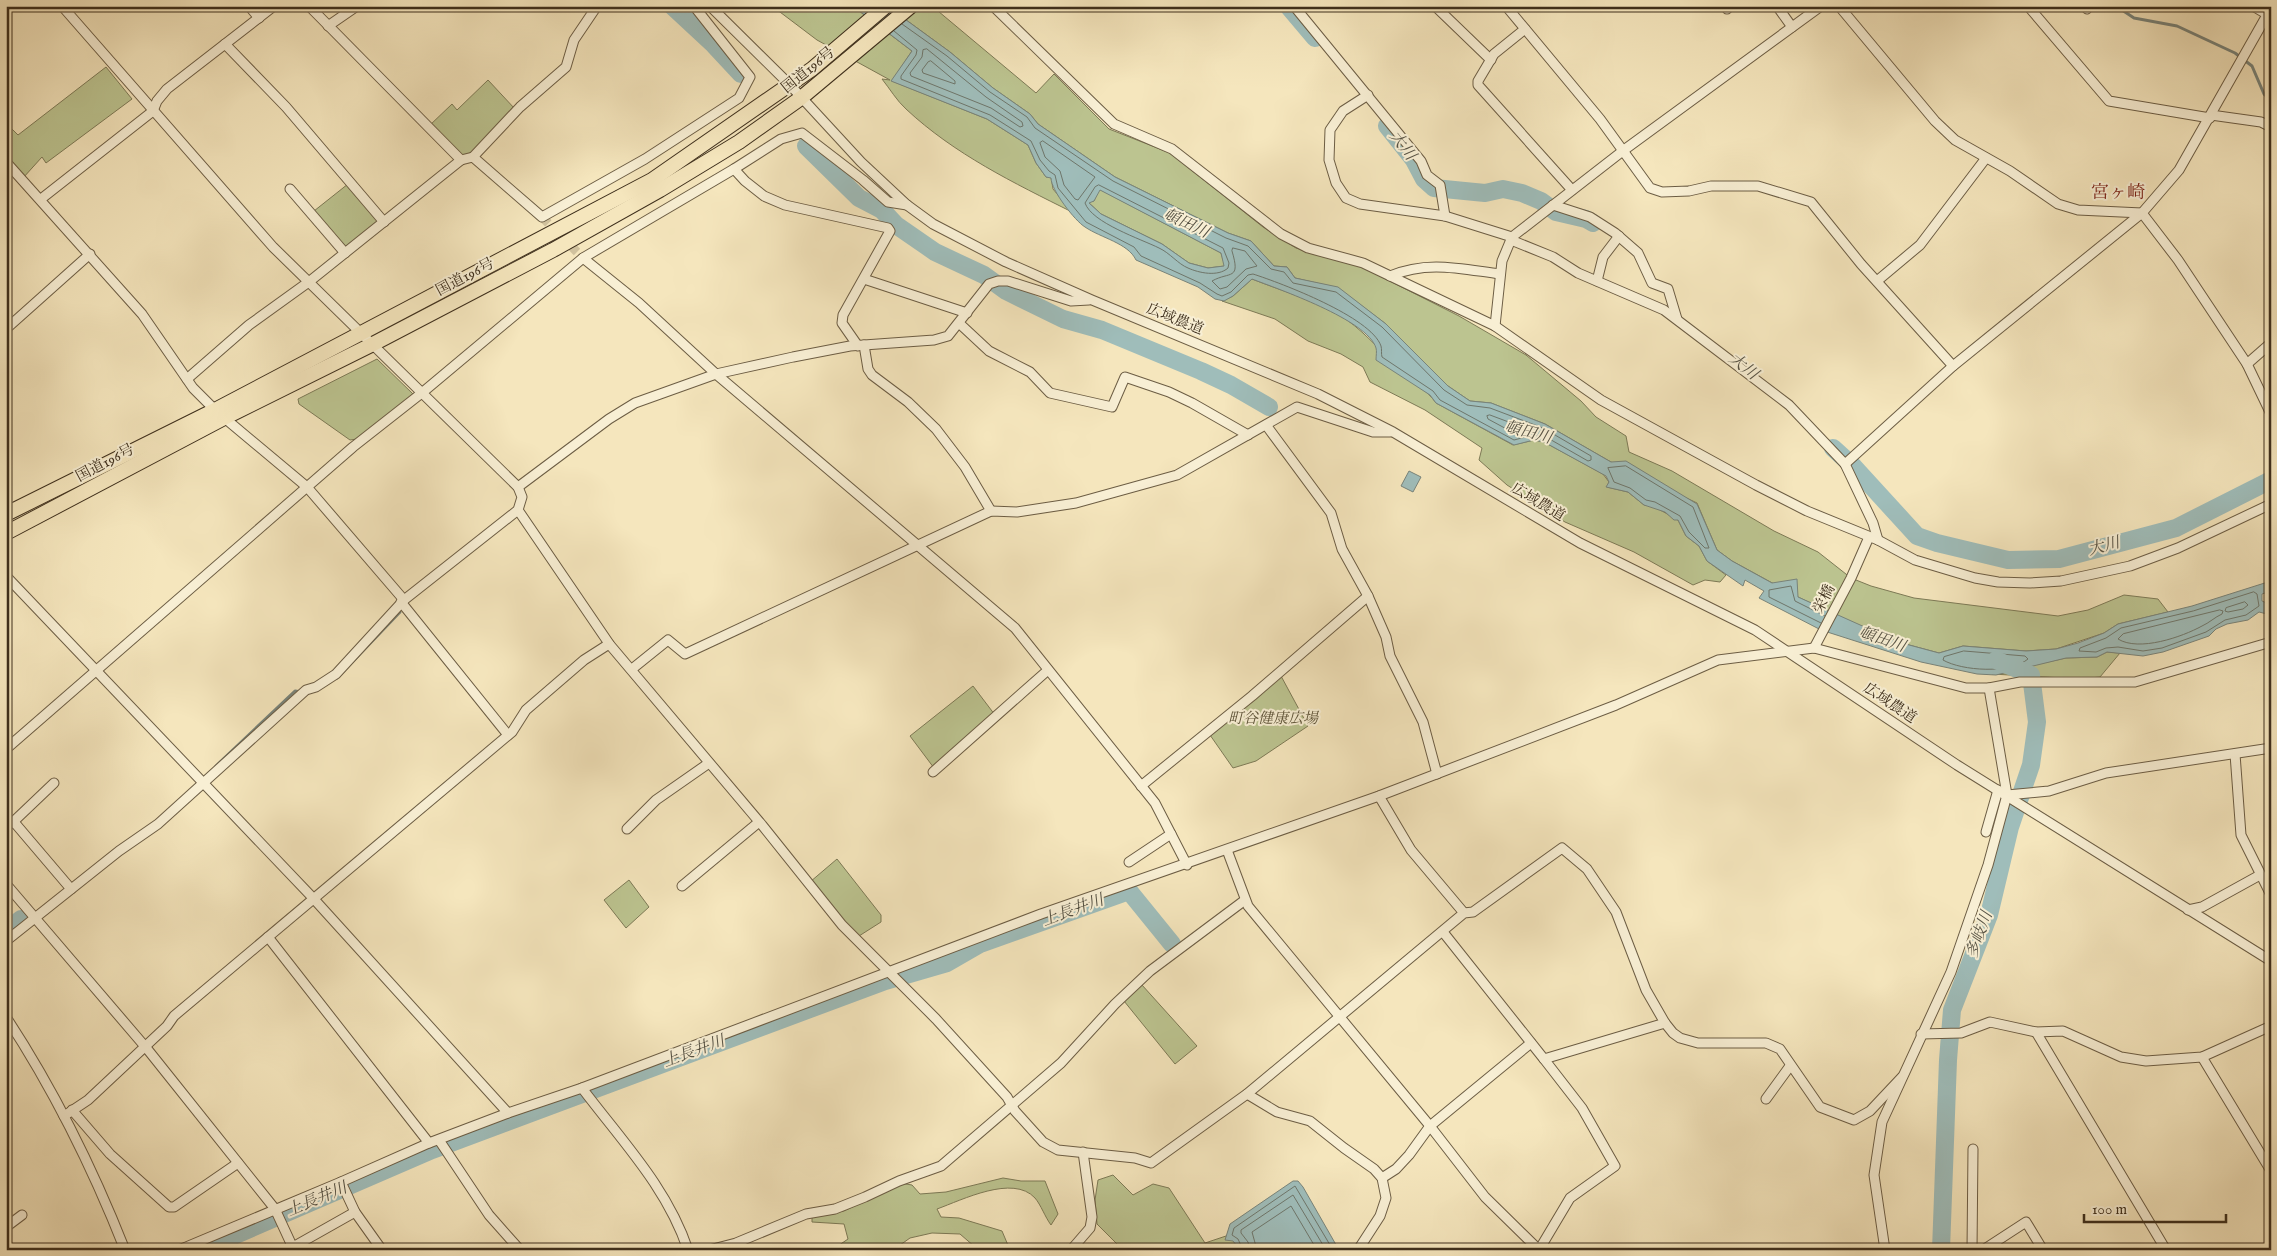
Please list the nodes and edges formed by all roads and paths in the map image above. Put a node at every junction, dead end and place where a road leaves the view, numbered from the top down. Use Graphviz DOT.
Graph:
graph roads {
  1 [pos="62,6"];
  2 [pos="249,6"];
  3 [pos="274,6"];
  4 [pos="309,6"];
  5 [pos="357,6"];
  6 [pos="597,6"];
  7 [pos="694,6"];
  8 [pos="710,6"];
  9 [pos="886,6"];
  10 [pos="911,6"];
  11 [pos="992,6"];
  12 [pos="1294,6"];
  13 [pos="1435,6"];
  14 [pos="1506,6"];
  15 [pos="1777,6"];
  16 [pos="1821,6"];
  17 [pos="1839,6"];
  18 [pos="2028,6"];
  19 [pos="2253,6"];
  20 [pos="2269,13"];
  21 [pos="259,18"];
  22 [pos="328,26"];
  23 [pos="1792,27"];
  24 [pos="1524,29"];
  25 [pos="225,44"];
  26 [pos="1491,60"];
  27 [pos="790,85"];
  28 [pos="1368,95"];
  29 [pos="801,98"];
  30 [pos="153,111"];
  31 [pos="2211,117"];
  32 [pos="2271,127"];
  33 [pos="1624,150"];
  34 [pos="473,157"];
  35 [pos="1986,158"];
  36 [pos="460,160"];
  37 [pos="6,162"];
  38 [pos="734,169"];
  39 [pos="290,189"];
  40 [pos="1572,190"];
  41 [pos="41,199"];
  42 [pos="907,205"];
  43 [pos="1553,205"];
  44 [pos="2142,213"];
  45 [pos="1445,216"];
  46 [pos="384,222"];
  47 [pos="1619,236"];
  48 [pos="1512,238"];
  49 [pos="345,253"];
  50 [pos="90,254"];
  51 [pos="584,258"];
  52 [pos="1500,274"];
  53 [pos="1390,276"];
  54 [pos="864,279"];
  55 [pos="310,281"];
  56 [pos="1597,281"];
  57 [pos="1877,282"];
  58 [pos="1092,300"];
  59 [pos="968,313"];
  60 [pos="1677,319"];
  61 [pos="960,324"];
  62 [pos="1494,326"];
  63 [pos="6,329"];
  64 [pos="362,334"];
  65 [pos="2271,343"];
  66 [pos="373,344"];
  67 [pos="861,346"];
  68 [pos="2247,364"];
  69 [pos="1953,366"];
  70 [pos="716,374"];
  71 [pos="187,379"];
  72 [pos="423,392"];
  73 [pos="220,414"];
  74 [pos="2271,414"];
  75 [pos="1266,425"];
  76 [pos="1393,432"];
  77 [pos="1248,435"];
  78 [pos="1845,464"];
  79 [pos="307,487"];
  80 [pos="518,487"];
  81 [pos="2271,504"];
  82 [pos="518,510"];
  83 [pos="991,511"];
  84 [pos="6,514"];
  85 [pos="6,533"];
  86 [pos="1873,538"];
  87 [pos="919,544"];
  88 [pos="6,576"];
  89 [pos="1368,596"];
  90 [pos="402,601"];
  91 [pos="2271,642"];
  92 [pos="609,644"];
  93 [pos="1814,648"];
  94 [pos="1788,651"];
  95 [pos="632,669"];
  96 [pos="95,670"];
  97 [pos="1048,670"];
  98 [pos="1989,688"];
  99 [pos="508,735"];
  100 [pos="2271,748"];
  101 [pos="6,749"];
  102 [pos="2235,754"];
  103 [pos="710,763"];
  104 [pos="933,772"];
  105 [pos="1437,774"];
  106 [pos="54,783"];
  107 [pos="203,783"];
  108 [pos="1142,786"];
  109 [pos="1998,790"];
  110 [pos="2007,795"];
  111 [pos="1379,796"];
  112 [pos="759,822"];
  113 [pos="10,824"];
  114 [pos="627,829"];
  115 [pos="1986,832"];
  116 [pos="1171,834"];
  117 [pos="1227,850"];
  118 [pos="1129,862"];
  119 [pos="1188,864"];
  120 [pos="2260,875"];
  121 [pos="6,884"];
  122 [pos="682,886"];
  123 [pos="71,889"];
  124 [pos="2271,895"];
  125 [pos="313,898"];
  126 [pos="1245,900"];
  127 [pos="2188,910"];
  128 [pos="1464,913"];
  129 [pos="35,917"];
  130 [pos="1443,932"];
  131 [pos="268,938"];
  132 [pos="6,941"];
  133 [pos="2271,961"];
  134 [pos="889,972"];
  135 [pos="1338,1015"];
  136 [pos="6,1017"];
  137 [pos="1665,1023"];
  138 [pos="2271,1026"];
  139 [pos="2036,1032"];
  140 [pos="1921,1034"];
  141 [pos="1531,1043"];
  142 [pos="145,1048"];
  143 [pos="2202,1057"];
  144 [pos="1544,1059"];
  145 [pos="1790,1066"];
  146 [pos="1902,1077"];
  147 [pos="582,1088"];
  148 [pos="1247,1094"];
  149 [pos="1766,1099"];
  150 [pos="1011,1104"];
  151 [pos="68,1113"];
  152 [pos="508,1113"];
  153 [pos="1430,1126"];
  154 [pos="440,1140"];
  155 [pos="429,1143"];
  156 [pos="1973,1149"];
  157 [pos="1083,1152"];
  158 [pos="238,1163"];
  159 [pos="2271,1171"];
  160 [pos="1382,1178"];
  161 [pos="341,1182"];
  162 [pos="275,1209"];
  163 [pos="356,1212"];
  164 [pos="22,1215"];
  165 [pos="6,1227"];
  166 [pos="194,1246"];
  167 [pos="293,1248"];
  168 [pos="125,1250"];
  169 [pos="179,1250"];
  170 [pos="382,1250"];
  171 [pos="520,1250"];
  172 [pos="688,1250"];
  173 [pos="709,1250"];
  174 [pos="1071,1250"];
  175 [pos="1358,1250"];
  176 [pos="1539,1250"];
  177 [pos="1885,1250"];
  178 [pos="1972,1250"];
  179 [pos="1983,1250"];
  180 [pos="2043,1250"];
  181 [pos="2166,1250"];
  1 -- 30 [label="street"];
  2 -- 21 [label="street"];
  3 -- 21 [label="street"];
  4 -- 22 [label="street"];
  5 -- 22 [label="street"];
  6 -- 34 [label="street"];
  7 -- 34 [label="street"];
  8 -- 27 [label="street, 広域農道"];
  9 -- 27 [label="highway, 国道196号"];
  10 -- 29 [label="highway, 国道196号"];
  11 -- 53 [label="street"];
  12 -- 28 [label="street"];
  13 -- 26 [label="street"];
  14 -- 24 [label="street"];
  15 -- 23 [label="street"];
  16 -- 23 [label="street"];
  17 -- 35 [label="street"];
  18 -- 31 [label="street"];
  19 -- 20 [label="street"];
  20 -- 31 [label="street"];
  21 -- 25 [label="street"];
  22 -- 36 [label="street"];
  23 -- 33 [label="street"];
  24 -- 26 [label="street"];
  24 -- 33 [label="street"];
  25 -- 30 [label="street"];
  25 -- 46 [label="street"];
  26 -- 40 [label="street"];
  27 -- 29 [label="street, 広域農道"];
  27 -- 64 [label="highway, 国道196号"];
  28 -- 45 [label="street"];
  28 -- 45 [label="street"];
  29 -- 42 [label="street, 広域農道"];
  29 -- 66 [label="highway, 国道196号"];
  30 -- 41 [label="street"];
  30 -- 55 [label="street"];
  31 -- 32 [label="street"];
  31 -- 44 [label="street"];
  33 -- 40 [label="street"];
  33 -- 57 [label="street"];
  34 -- 36 [label="street"];
  35 -- 44 [label="street"];
  35 -- 57 [label="street"];
  36 -- 46 [label="street"];
  37 -- 41 [label="street"];
  38 -- 42 [label="street"];
  38 -- 51 [label="street"];
  38 -- 54 [label="street"];
  39 -- 49 [label="street"];
  40 -- 43 [label="street"];
  41 -- 50 [label="street"];
  42 -- 58 [label="street, 広域農道"];
  43 -- 47 [label="street"];
  43 -- 48 [label="street"];
  44 -- 68 [label="street"];
  44 -- 69 [label="street"];
  45 -- 48 [label="street"];
  46 -- 49 [label="street"];
  47 -- 56 [label="street"];
  47 -- 60 [label="street"];
  48 -- 52 [label="street"];
  48 -- 56 [label="street"];
  49 -- 55 [label="street"];
  50 -- 63 [label="street"];
  50 -- 71 [label="street"];
  51 -- 70 [label="street"];
  51 -- 72 [label="street"];
  52 -- 53 [label="street"];
  52 -- 62 [label="street"];
  53 -- 62 [label="street"];
  54 -- 59 [label="street"];
  54 -- 67 [label="street"];
  55 -- 64 [label="street"];
  55 -- 71 [label="street"];
  56 -- 60 [label="street"];
  57 -- 69 [label="street"];
  58 -- 59 [label="street"];
  58 -- 76 [label="street, 広域農道"];
  59 -- 61 [label="street"];
  60 -- 78 [label="street"];
  61 -- 67 [label="street"];
  61 -- 77 [label="street"];
  62 -- 86 [label="street"];
  64 -- 66 [label="street"];
  64 -- 73 [label="highway, 国道196号"];
  65 -- 68 [label="street"];
  66 -- 72 [label="street"];
  66 -- 73 [label="highway, 国道196号"];
  67 -- 70 [label="street"];
  67 -- 83 [label="street"];
  68 -- 74 [label="street"];
  69 -- 78 [label="street"];
  70 -- 80 [label="street"];
  70 -- 87 [label="street"];
  71 -- 73 [label="street"];
  72 -- 79 [label="street"];
  72 -- 80 [label="street"];
  73 -- 79 [label="street"];
  73 -- 84 [label="highway, 国道196号"];
  73 -- 85 [label="highway, 国道196号"];
  75 -- 76 [label="street"];
  75 -- 77 [label="street"];
  75 -- 89 [label="street"];
  76 -- 94 [label="street, 広域農道"];
  77 -- 83 [label="street"];
  78 -- 86 [label="street"];
  79 -- 90 [label="street"];
  79 -- 96 [label="street"];
  80 -- 82 [label="street"];
  81 -- 86 [label="street"];
  82 -- 90 [label="street"];
  82 -- 92 [label="street"];
  83 -- 87 [label="street"];
  86 -- 93 [label="street, 栄橋"];
  87 -- 95 [label="street"];
  87 -- 97 [label="street"];
  88 -- 96 [label="street"];
  89 -- 105 [label="street"];
  89 -- 108 [label="street"];
  90 -- 99 [label="street"];
  90 -- 107 [label="street"];
  91 -- 98 [label="street"];
  92 -- 95 [label="street"];
  92 -- 99 [label="street"];
  93 -- 94 [label="street"];
  93 -- 98 [label="street"];
  94 -- 105 [label="street"];
  94 -- 109 [label="street, 広域農道"];
  95 -- 103 [label="street"];
  96 -- 101 [label="street"];
  96 -- 107 [label="street"];
  97 -- 104 [label="street"];
  97 -- 108 [label="street"];
  98 -- 110 [label="street"];
  99 -- 125 [label="street"];
  100 -- 102 [label="street"];
  102 -- 110 [label="street"];
  102 -- 120 [label="street"];
  103 -- 112 [label="street"];
  103 -- 114 [label="street"];
  105 -- 111 [label="street"];
  106 -- 113 [label="street"];
  107 -- 123 [label="street"];
  107 -- 125 [label="street"];
  108 -- 116 [label="street"];
  109 -- 110 [label="street, 広域農道"];
  109 -- 115 [label="street"];
  110 -- 127 [label="street, 広域農道"];
  110 -- 140 [label="street"];
  111 -- 117 [label="street"];
  111 -- 128 [label="street"];
  112 -- 122 [label="street"];
  112 -- 134 [label="street"];
  113 -- 123 [label="street"];
  116 -- 118 [label="street"];
  116 -- 119 [label="street"];
  117 -- 119 [label="street"];
  117 -- 126 [label="street"];
  119 -- 134 [label="street"];
  120 -- 124 [label="street"];
  120 -- 127 [label="street"];
  121 -- 129 [label="street"];
  123 -- 129 [label="street"];
  125 -- 131 [label="street"];
  125 -- 152 [label="street"];
  126 -- 135 [label="street"];
  126 -- 150 [label="street"];
  127 -- 133 [label="street, 広域農道"];
  128 -- 130 [label="street"];
  128 -- 137 [label="street"];
  129 -- 132 [label="street"];
  129 -- 142 [label="street"];
  130 -- 135 [label="street"];
  130 -- 141 [label="street"];
  131 -- 142 [label="street"];
  131 -- 155 [label="street"];
  134 -- 147 [label="street"];
  134 -- 150 [label="street"];
  135 -- 148 [label="street"];
  135 -- 153 [label="street"];
  136 -- 151 [label="street"];
  137 -- 144 [label="street"];
  137 -- 145 [label="street"];
  138 -- 143 [label="street"];
  139 -- 140 [label="street"];
  139 -- 143 [label="street"];
  139 -- 181 [label="street"];
  140 -- 146 [label="street"];
  141 -- 144 [label="street"];
  141 -- 153 [label="street"];
  142 -- 151 [label="street"];
  142 -- 158 [label="street"];
  143 -- 159 [label="street"];
  144 -- 176 [label="street"];
  145 -- 146 [label="street"];
  145 -- 149 [label="street"];
  146 -- 177 [label="street"];
  147 -- 152 [label="street"];
  147 -- 172 [label="street"];
  148 -- 157 [label="street"];
  148 -- 160 [label="street"];
  150 -- 157 [label="street"];
  150 -- 173 [label="street"];
  151 -- 158 [label="street"];
  151 -- 168 [label="street"];
  152 -- 154 [label="street"];
  153 -- 160 [label="street"];
  153 -- 176 [label="street"];
  154 -- 155 [label="street"];
  154 -- 171 [label="street"];
  155 -- 161 [label="street"];
  156 -- 178 [label="street"];
  157 -- 174 [label="street"];
  158 -- 162 [label="street"];
  160 -- 175 [label="street"];
  161 -- 162 [label="street"];
  161 -- 163 [label="street"];
  162 -- 166 [label="street"];
  162 -- 167 [label="street"];
  163 -- 167 [label="street"];
  163 -- 170 [label="street"];
  164 -- 165 [label="street"];
  166 -- 169 [label="street"];
  179 -- 180 [label="street"];
}
